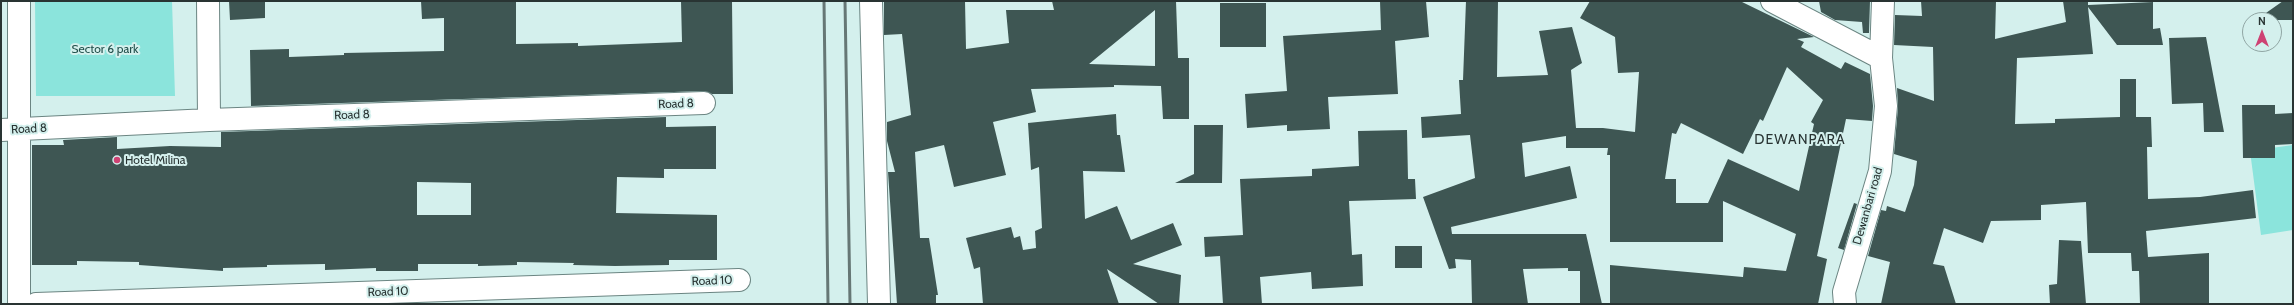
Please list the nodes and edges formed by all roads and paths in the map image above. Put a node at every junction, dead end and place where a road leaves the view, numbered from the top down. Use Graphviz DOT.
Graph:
graph roads {
  1 [pos="19,1"];
  2 [pos="208,1"];
  3 [pos="871,1"];
  4 [pos="1772,1"];
  5 [pos="1883,1"];
  6 [pos="1881,58"];
  7 [pos="704,103"];
  8 [pos="210,120"];
  9 [pos="10,130"];
  10 [pos="739,280"];
  11 [pos="19,304"];
  12 [pos="36,304"];
  13 [pos="879,304"];
  14 [pos="1845,304"];
  1 -- 9 [label="street"];
  2 -- 8 [label="street"];
  3 -- 13 [label="street"];
  4 -- 6 [label="street"];
  5 -- 6 [label="street, Dewanbari road"];
  6 -- 14 [label="street, Dewanbari road"];
  7 -- 8 [label="street, Road 8"];
  8 -- 9 [label="street, Road 8"];
  9 -- 11 [label="street"];
  10 -- 12 [label="street, Road 10"];
}
